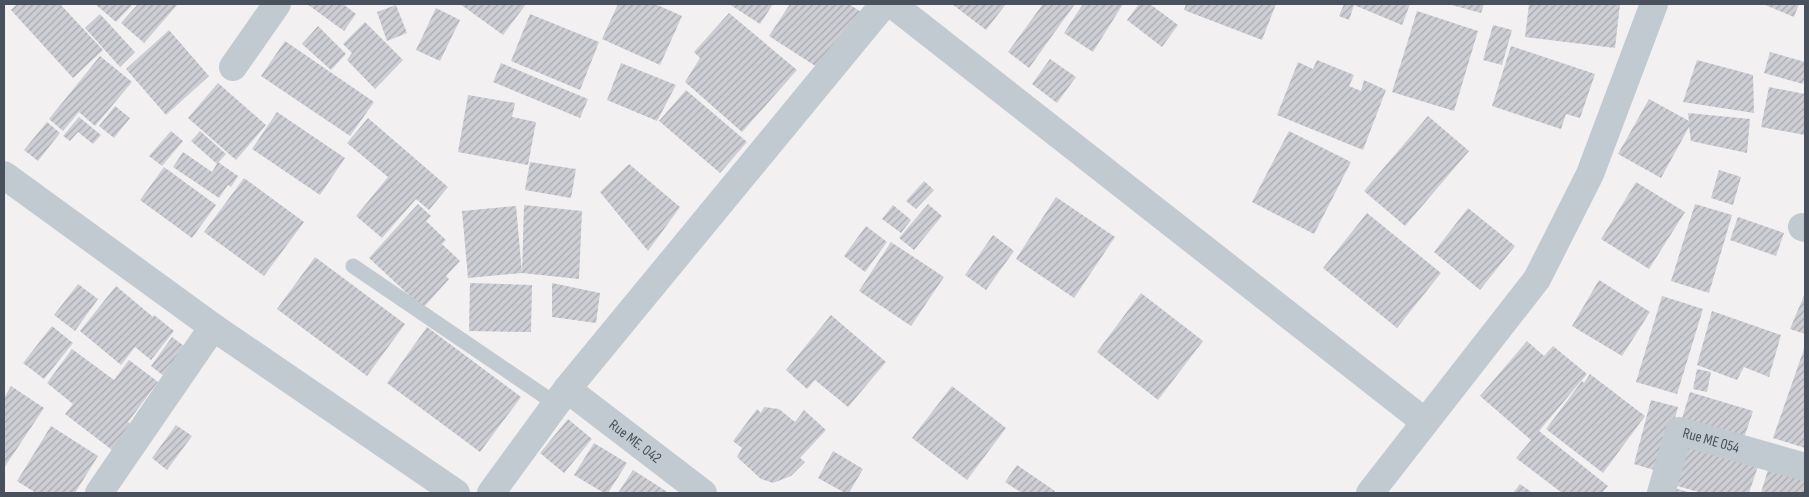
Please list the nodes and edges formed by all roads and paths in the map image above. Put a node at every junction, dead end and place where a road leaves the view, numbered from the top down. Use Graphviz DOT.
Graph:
graph roads {
  1 [pos="277,4"];
  2 [pos="884,4"];
  3 [pos="892,4"];
  4 [pos="1654,4"];
  5 [pos="233,67"];
  6 [pos="4,175"];
  7 [pos="353,266"];
  8 [pos="213,327"];
  9 [pos="562,396"];
  10 [pos="1425,422"];
  11 [pos="1805,468"];
  12 [pos="99,493"];
  13 [pos="456,493"];
  14 [pos="491,493"];
  15 [pos="703,493"];
  16 [pos="1370,493"];
  17 [pos="1661,493"];
  1 -- 5 [label="street"];
  2 -- 9 [label="street"];
  3 -- 10 [label="street"];
  4 -- 10 [label="street"];
  6 -- 8 [label="street"];
  7 -- 9 [label="lane"];
  8 -- 12 [label="street"];
  8 -- 13 [label="street"];
  9 -- 14 [label="street"];
  9 -- 15 [label="street, Rue ME. 042"];
  10 -- 16 [label="street"];
  11 -- 17 [label="street, Rue ME 054"];
}
